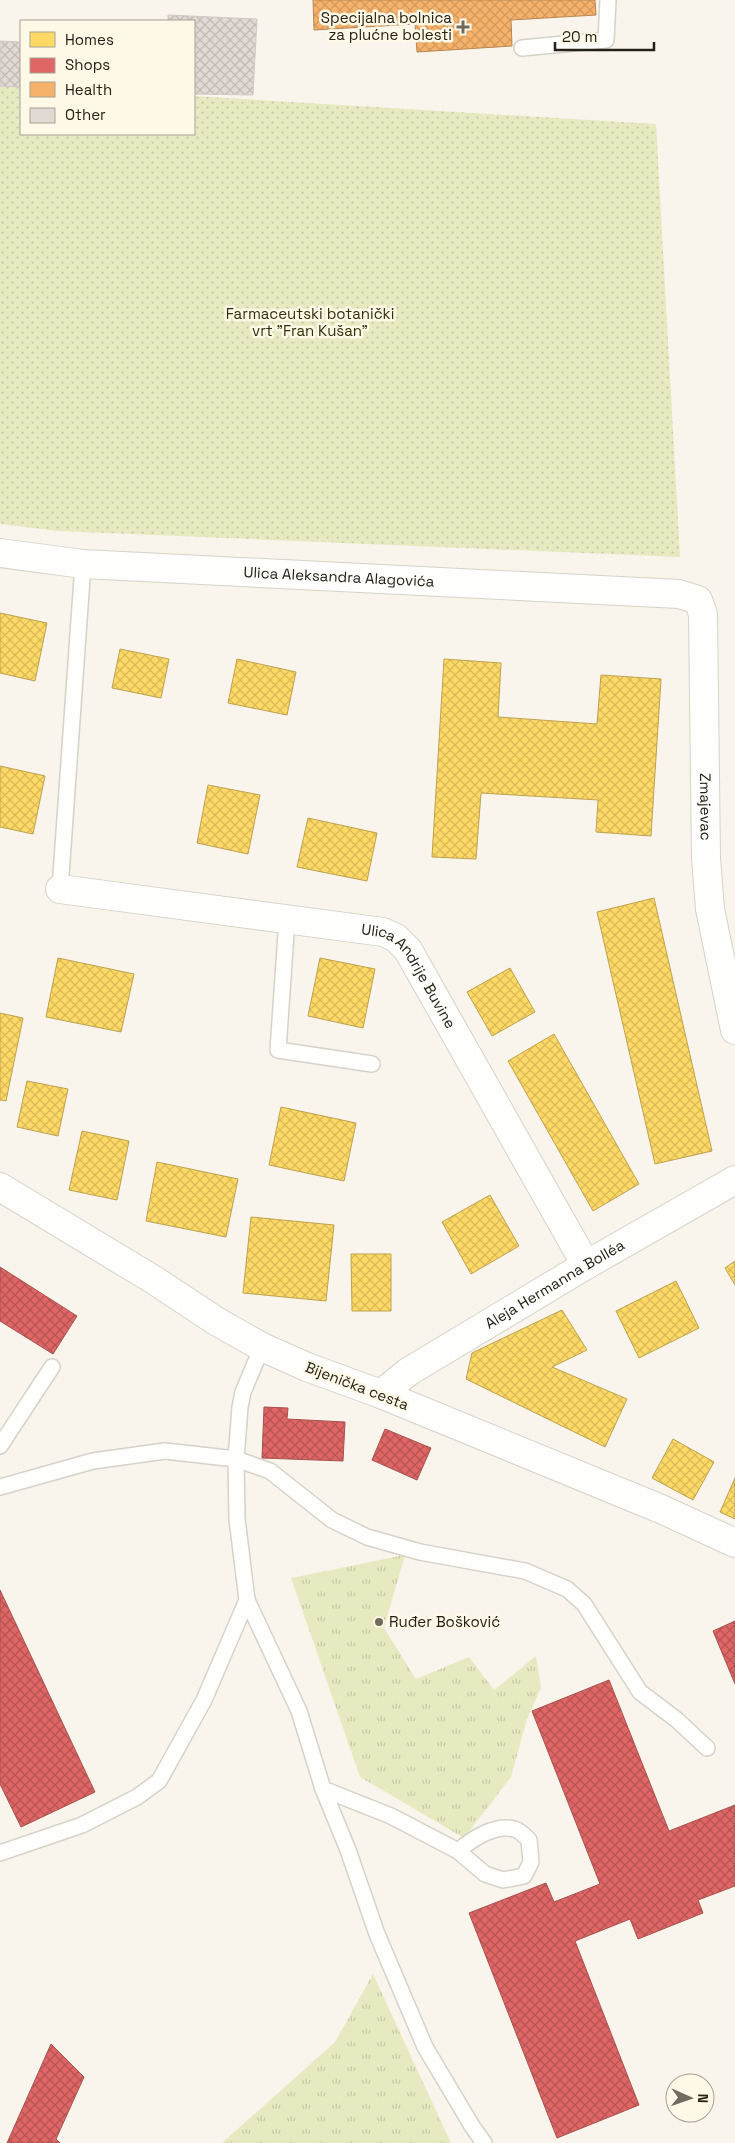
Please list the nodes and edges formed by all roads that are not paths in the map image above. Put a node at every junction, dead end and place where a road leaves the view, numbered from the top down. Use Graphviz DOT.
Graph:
graph roads {
  1 [pos="608,0"];
  2 [pos="522,48"];
  3 [pos="0,553"];
  4 [pos="83,564"];
  5 [pos="679,594"];
  6 [pos="60,889"];
  7 [pos="287,920"];
  8 [pos="735,1030"];
  9 [pos="372,1064"];
  10 [pos="735,1180"];
  11 [pos="0,1187"];
  12 [pos="586,1266"];
  13 [pos="262,1347"];
  14 [pos="52,1367"];
  15 [pos="381,1394"];
  16 [pos="0,1446"];
  17 [pos="236,1459"];
  18 [pos="0,1487"];
  19 [pos="735,1543"];
  20 [pos="247,1600"];
  21 [pos="708,1748"];
  22 [pos="323,1789"];
  23 [pos="458,1851"];
  24 [pos="0,1853"];
  25 [pos="484,2143"];
  1 -- 2 [label="lane"];
  3 -- 4 [label="street, Ulica Aleksandra Alagovića"];
  4 -- 5 [label="street, Ulica Aleksandra Alagovića"];
  4 -- 6 [label="lane"];
  5 -- 8 [label="street, Zmajevac"];
  6 -- 7 [label="street, Ulica Andrije Buvine"];
  7 -- 9 [label="lane"];
  7 -- 12 [label="street, Ulica Andrije Buvine"];
  10 -- 12 [label="street, Aleja Hermanna Bolléa"];
  11 -- 13 [label="street, Bijenička cesta"];
  12 -- 15 [label="street, Aleja Hermanna Bolléa"];
  13 -- 15 [label="street, Bijenička cesta"];
  13 -- 17 [label="lane"];
  14 -- 16 [label="lane"];
  15 -- 19 [label="street, Bijenička cesta"];
  17 -- 18 [label="lane"];
  17 -- 20 [label="lane"];
  17 -- 21 [label="lane"];
  20 -- 22 [label="lane"];
  20 -- 24 [label="lane"];
  22 -- 23 [label="lane"];
  22 -- 25 [label="lane"];
  23 -- 23 [label="lane"];
}
